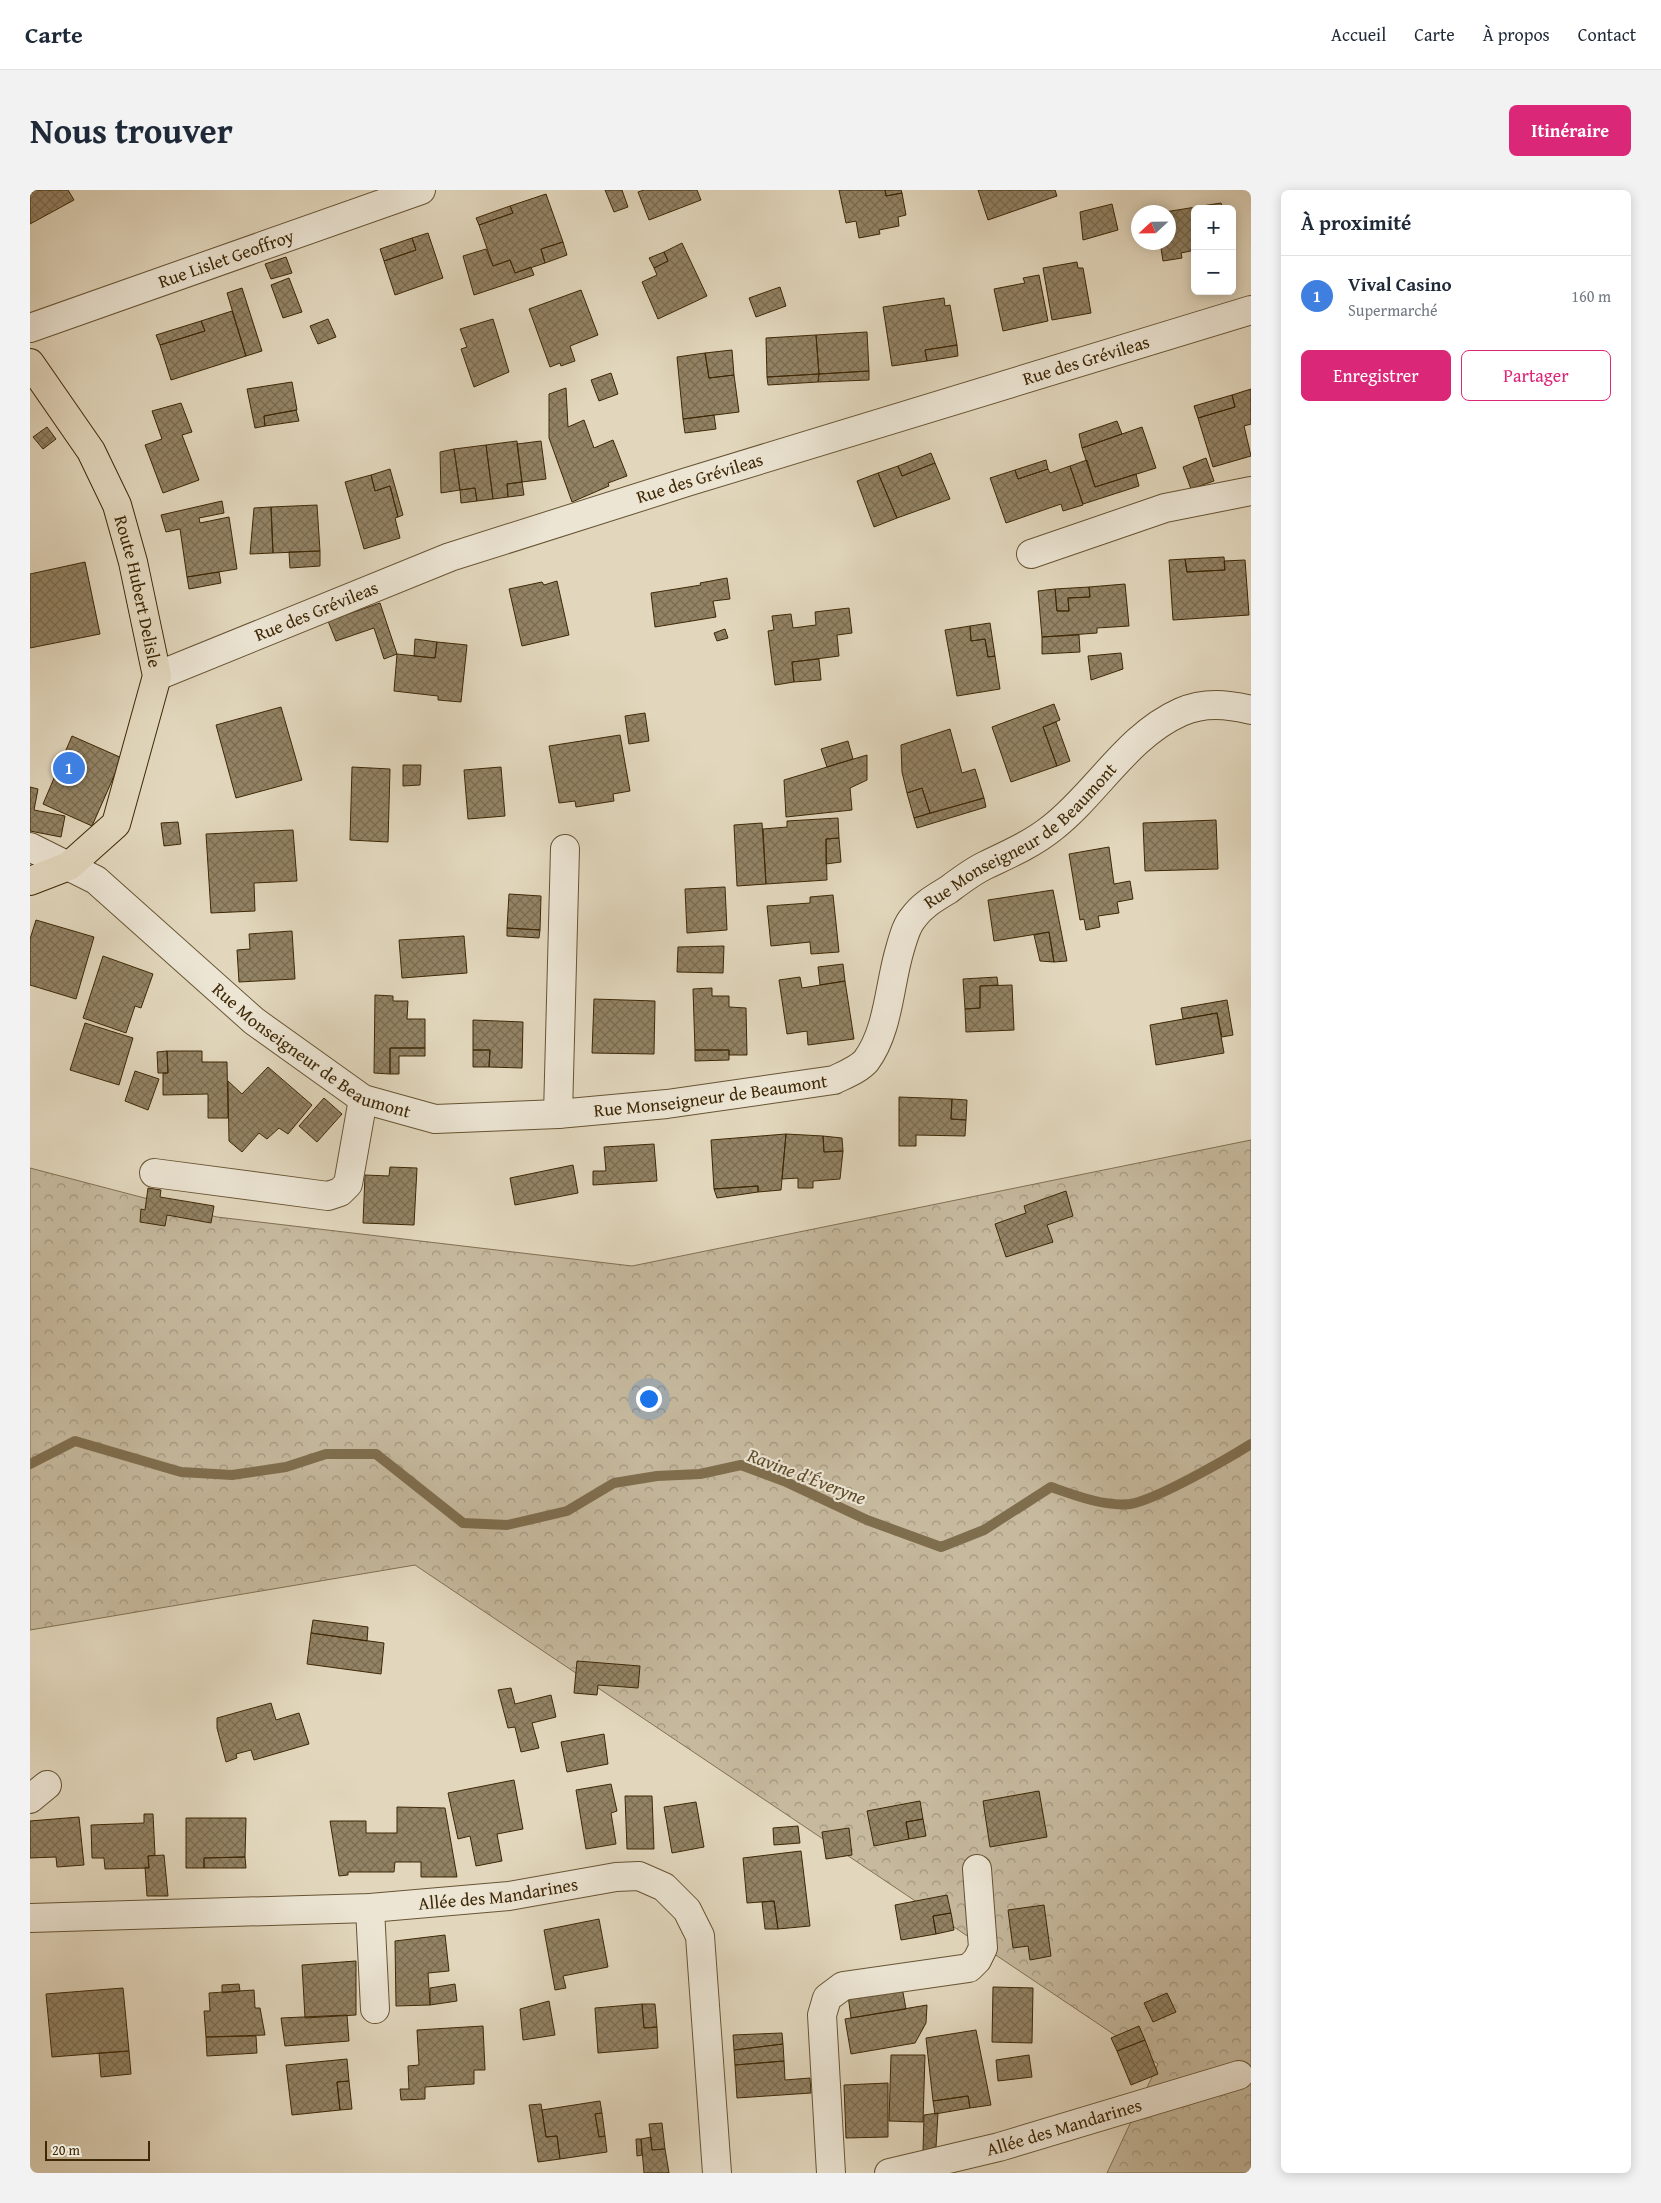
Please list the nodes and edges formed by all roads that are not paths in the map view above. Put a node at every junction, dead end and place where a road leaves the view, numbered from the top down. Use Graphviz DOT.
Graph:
graph roads {
  1 [pos="421,190"];
  2 [pos="1251,310"];
  3 [pos="30,328"];
  4 [pos="30,363"];
  5 [pos="1251,491"];
  6 [pos="1031,554"];
  7 [pos="157,676"];
  8 [pos="1251,710"];
  9 [pos="30,847"];
  10 [pos="565,849"];
  11 [pos="69,866"];
  12 [pos="30,881"];
  13 [pos="363,1099"];
  14 [pos="558,1114"];
  15 [pos="154,1173"];
  16 [pos="977,1869"];
  17 [pos="370,1908"];
  18 [pos="30,1918"];
  19 [pos="375,2009"];
  20 [pos="1239,2075"];
  21 [pos="717,2173"];
  22 [pos="831,2173"];
  23 [pos="889,2173"];
  1 -- 3 [label="street, Rue Lislet Geoffroy"];
  2 -- 7 [label="street, Rue des Grévileas"];
  4 -- 7 [label="main road, Route Hubert Delisle"];
  5 -- 6 [label="street"];
  7 -- 11 [label="main road, Route Hubert Delisle"];
  8 -- 14 [label="street, Rue Monseigneur de Beaumont"];
  9 -- 11 [label="street, Rue Monseigneur de Beaumont"];
  10 -- 14 [label="street"];
  11 -- 12 [label="main road, Route Hubert Delisle"];
  11 -- 13 [label="street, Rue Monseigneur de Beaumont"];
  13 -- 14 [label="street, Rue Monseigneur de Beaumont"];
  13 -- 15 [label="street"];
  16 -- 22 [label="street"];
  17 -- 18 [label="street, Allée des Mandarines"];
  17 -- 19 [label="street"];
  17 -- 21 [label="street, Allée des Mandarines"];
  20 -- 23 [label="street, Allée des Mandarines"];
}
